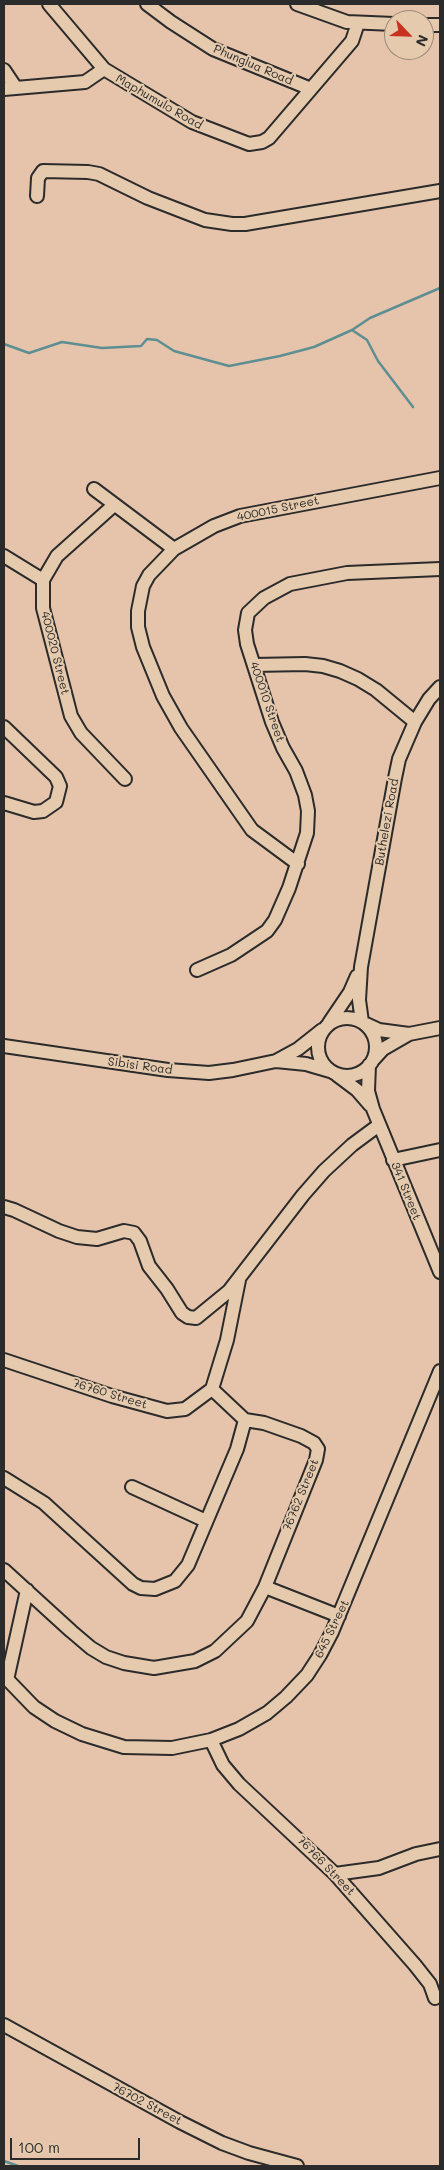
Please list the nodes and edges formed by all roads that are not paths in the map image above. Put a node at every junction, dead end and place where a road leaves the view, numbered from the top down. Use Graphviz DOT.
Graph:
graph roads {
  1 [pos="49,4"];
  2 [pos="148,4"];
  3 [pos="297,4"];
  4 [pos="358,23"];
  5 [pos="384,24"];
  6 [pos="104,69"];
  7 [pos="4,70"];
  8 [pos="10,88"];
  9 [pos="311,89"];
  10 [pos="440,191"];
  11 [pos="37,196"];
  12 [pos="440,478"];
  13 [pos="94,489"];
  14 [pos="114,504"];
  15 [pos="174,549"];
  16 [pos="4,556"];
  17 [pos="440,569"];
  18 [pos="43,580"];
  19 [pos="254,665"];
  20 [pos="440,687"];
  21 [pos="415,722"];
  22 [pos="4,727"];
  23 [pos="125,779"];
  24 [pos="4,803"];
  25 [pos="298,864"];
  26 [pos="361,967"];
  27 [pos="197,970"];
  28 [pos="364,1023"];
  29 [pos="325,1028"];
  30 [pos="440,1028"];
  31 [pos="409,1034"];
  32 [pos="4,1046"];
  33 [pos="276,1062"];
  34 [pos="371,1062"];
  35 [pos="332,1072"];
  36 [pos="373,1109"];
  37 [pos="379,1125"];
  38 [pos="440,1150"];
  39 [pos="393,1160"];
  40 [pos="4,1207"];
  41 [pos="440,1272"];
  42 [pos="240,1278"];
  43 [pos="4,1360"];
  44 [pos="440,1371"];
  45 [pos="212,1389"];
  46 [pos="245,1420"];
  47 [pos="4,1478"];
  48 [pos="132,1487"];
  49 [pos="206,1521"];
  50 [pos="4,1570"];
  51 [pos="265,1587"];
  52 [pos="27,1590"];
  53 [pos="339,1616"];
  54 [pos="6,1678"];
  55 [pos="211,1740"];
  56 [pos="440,1849"];
  57 [pos="334,1874"];
  58 [pos="435,1998"];
  59 [pos="4,2025"];
  60 [pos="297,2166"];
  1 -- 6 [label="street, Maphumulo Road"];
  2 -- 9 [label="street, Phunglua Road"];
  3 -- 4 [label="street"];
  4 -- 5 [label="street"];
  4 -- 9 [label="street, Maphumulo Road"];
  6 -- 8 [label="street"];
  6 -- 9 [label="street, Maphumulo Road"];
  7 -- 8 [label="street"];
  10 -- 11 [label="street"];
  12 -- 15 [label="street, 400015 Street"];
  13 -- 14 [label="street"];
  14 -- 15 [label="street"];
  14 -- 18 [label="street"];
  15 -- 25 [label="street, 400015 Street"];
  16 -- 18 [label="street"];
  17 -- 19 [label="street, 400010 Street"];
  18 -- 23 [label="street, 400020 Street"];
  19 -- 21 [label="street"];
  19 -- 25 [label="street, 400010 Street"];
  20 -- 21 [label="street, Buthelezi Road"];
  21 -- 26 [label="street, Buthelezi Road"];
  22 -- 24 [label="street"];
  25 -- 27 [label="street, 400010 Street"];
  26 -- 28 [label="street, Buthelezi Road"];
  26 -- 29 [label="street, Buthelezi Road"];
  28 -- 29 [label="street"];
  28 -- 31 [label="street"];
  28 -- 34 [label="street, Buthelezi Road"];
  29 -- 33 [label="street, Sibisi Road"];
  29 -- 35 [label="street, Buthelezi Road"];
  30 -- 31 [label="street"];
  31 -- 34 [label="street"];
  32 -- 33 [label="street, Sibisi Road"];
  33 -- 35 [label="street, Sibisi Road"];
  34 -- 35 [label="street"];
  34 -- 36 [label="street, 341 Street"];
  35 -- 36 [label="street, 341 Street"];
  36 -- 37 [label="street, 341 Street"];
  37 -- 39 [label="street, 341 Street"];
  37 -- 42 [label="street"];
  38 -- 39 [label="street"];
  39 -- 41 [label="street, 341 Street"];
  40 -- 42 [label="street"];
  42 -- 45 [label="street"];
  43 -- 45 [label="street, 76760 Street"];
  44 -- 53 [label="street, 645 Street"];
  45 -- 46 [label="street"];
  46 -- 49 [label="street"];
  46 -- 51 [label="street, 76762 Street"];
  47 -- 49 [label="street"];
  48 -- 49 [label="street"];
  50 -- 52 [label="street, 76762 Street"];
  51 -- 52 [label="street, 76762 Street"];
  51 -- 53 [label="street"];
  52 -- 54 [label="street"];
  53 -- 55 [label="street, 645 Street"];
  54 -- 55 [label="street, 645 Street"];
  55 -- 57 [label="street, 76766 Street"];
  56 -- 57 [label="street"];
  57 -- 58 [label="street, 76766 Street"];
  59 -- 60 [label="street, 76702 Street"];
}
